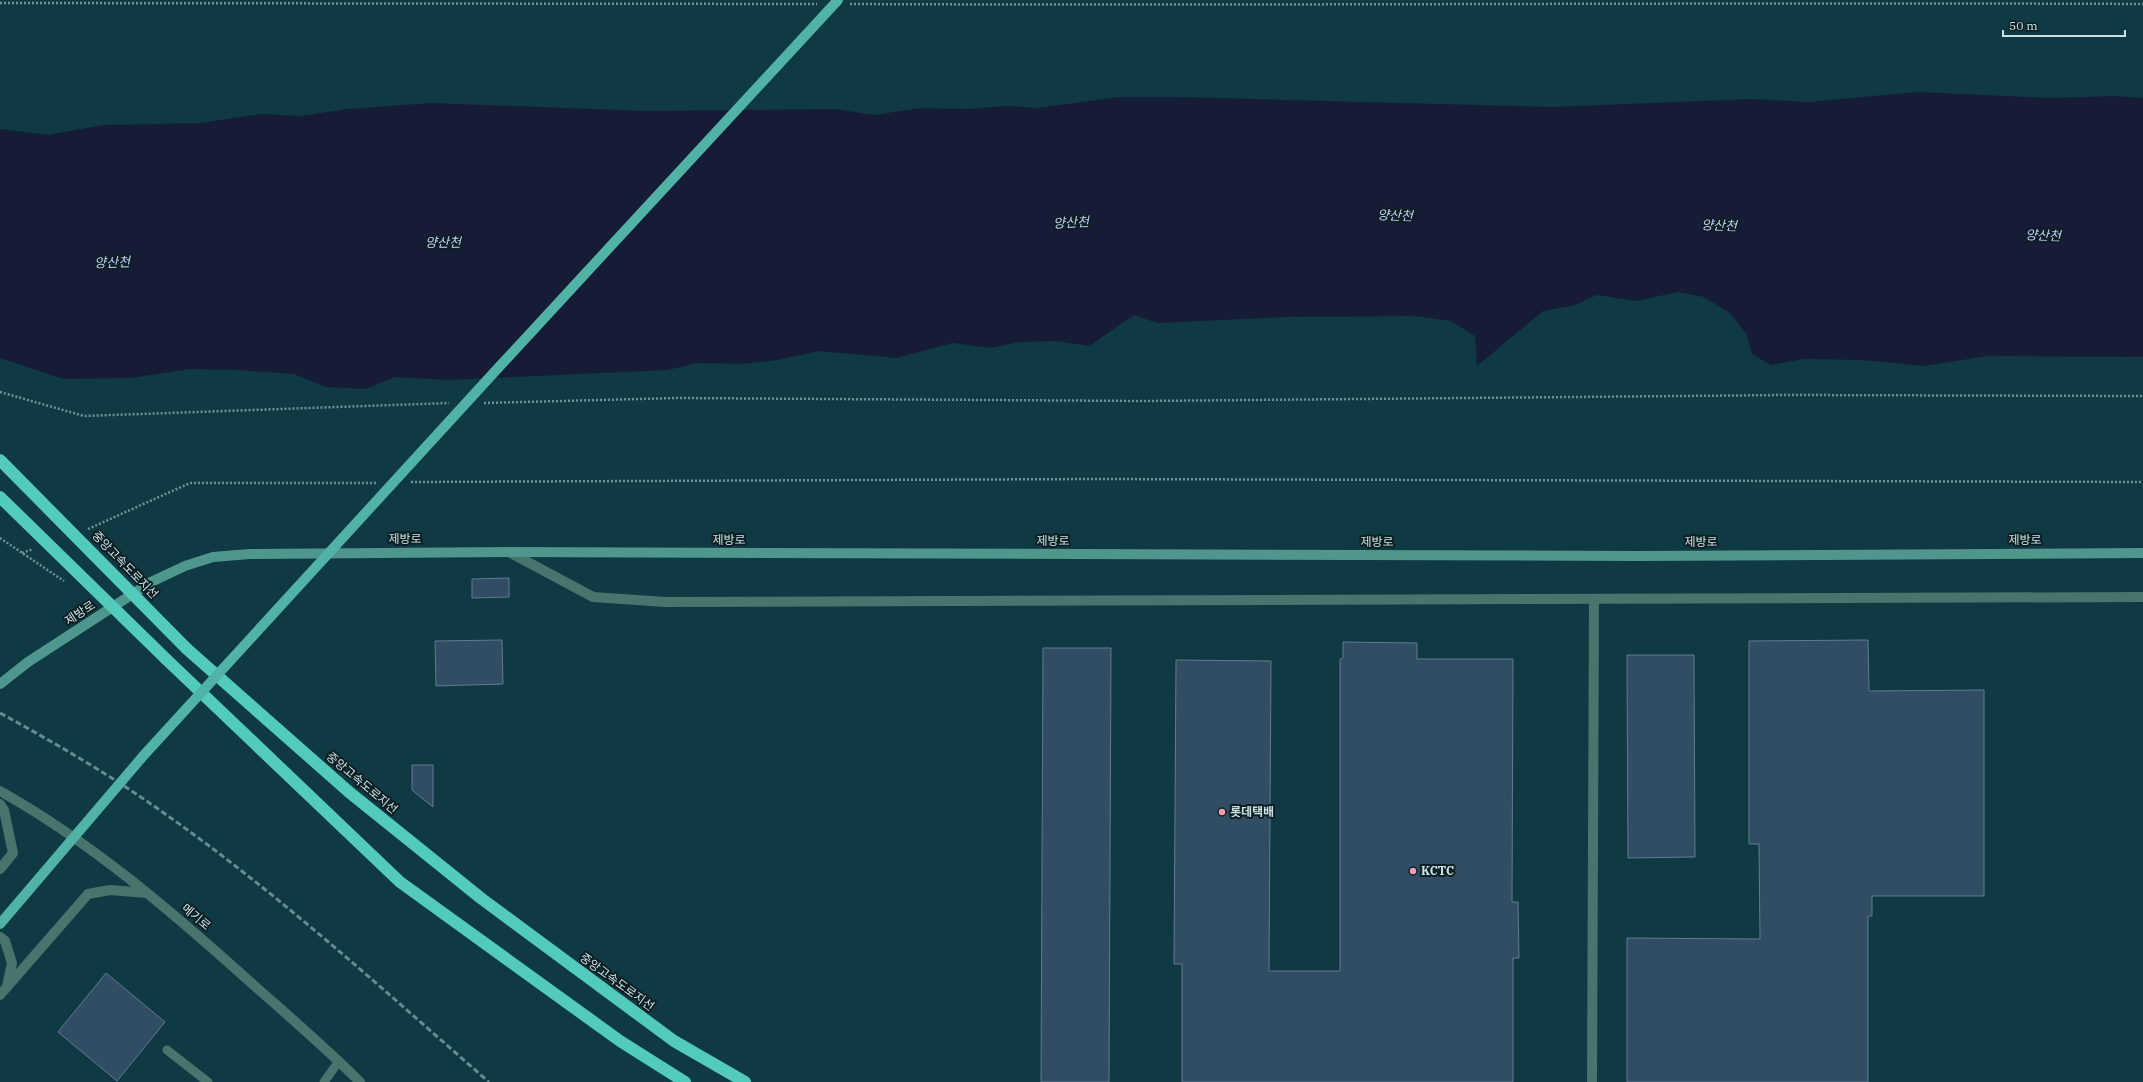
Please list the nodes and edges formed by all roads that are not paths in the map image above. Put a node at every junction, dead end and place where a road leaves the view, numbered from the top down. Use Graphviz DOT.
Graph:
graph roads {
  1 [pos="841,2"];
  2 [pos="0,460"];
  3 [pos="0,497"];
  4 [pos="509,552"];
  5 [pos="2143,553"];
  6 [pos="2143,597"];
  7 [pos="1594,599"];
  8 [pos="0,684"];
  9 [pos="0,791"];
  10 [pos="0,804"];
  11 [pos="0,869"];
  12 [pos="147,893"];
  13 [pos="0,924"];
  14 [pos="0,937"];
  15 [pos="3,992"];
  16 [pos="167,1050"];
  17 [pos="338,1061"];
  18 [pos="208,1082"];
  19 [pos="324,1082"];
  20 [pos="360,1082"];
  21 [pos="685,1082"];
  22 [pos="745,1082"];
  23 [pos="1592,1082"];
  1 -- 13 [label="main road, bridge"];
  2 -- 22 [label="highway, 중앙고속도로지선, bridge"];
  3 -- 21 [label="highway, bridge"];
  4 -- 5 [label="main road, 제방로"];
  4 -- 7 [label="street"];
  4 -- 8 [label="main road, 제방로"];
  6 -- 7 [label="street"];
  7 -- 23 [label="street"];
  9 -- 12 [label="street, 메기로"];
  10 -- 11 [label="street"];
  12 -- 15 [label="street"];
  12 -- 17 [label="street, 메기로"];
  14 -- 15 [label="street"];
  16 -- 18 [label="lane"];
  17 -- 19 [label="lane"];
  17 -- 20 [label="street, 메기로"];
}
